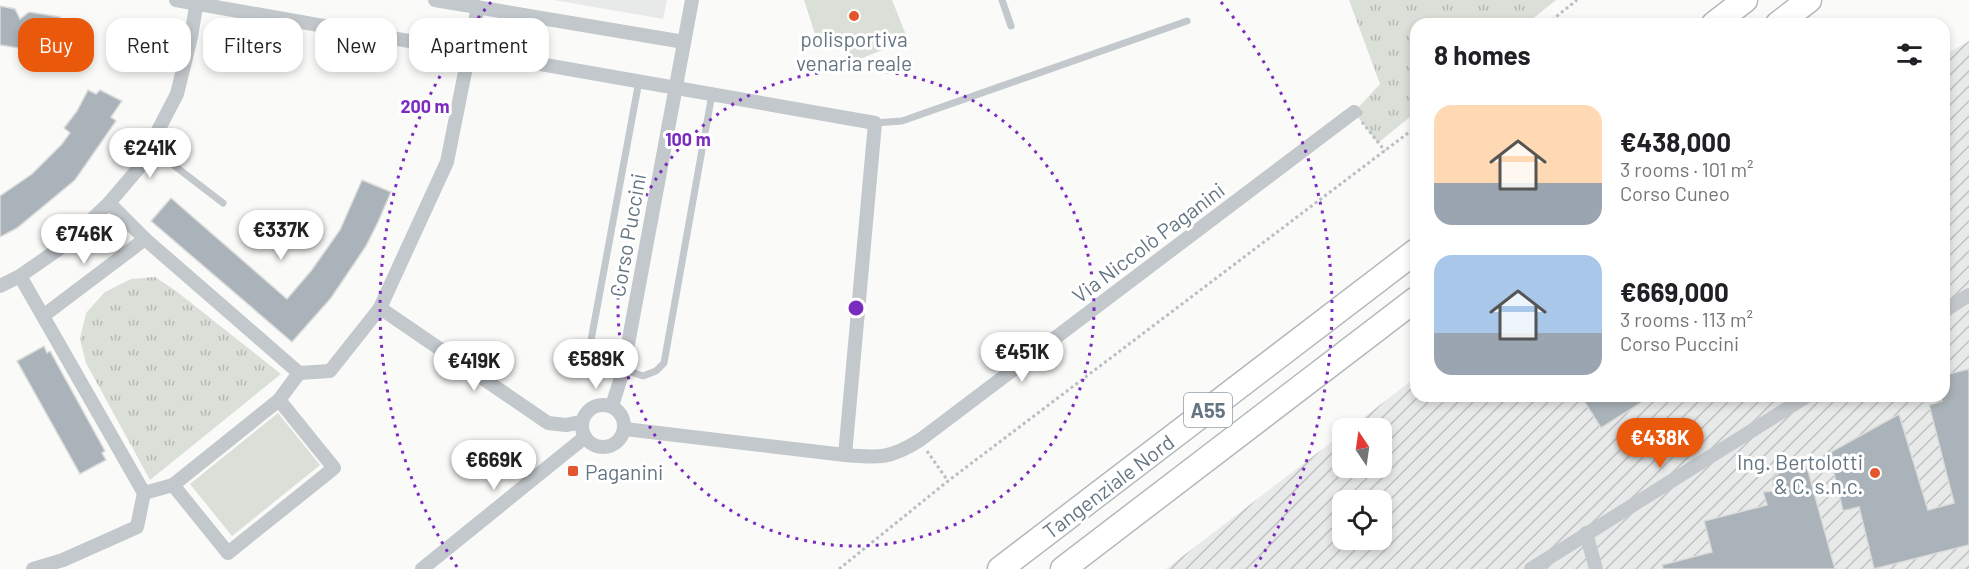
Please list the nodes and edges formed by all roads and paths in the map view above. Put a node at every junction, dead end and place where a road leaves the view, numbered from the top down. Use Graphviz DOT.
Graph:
graph roads {
  1 [pos="176,0"];
  2 [pos="435,0"];
  3 [pos="692,0"];
  4 [pos="1002,0"];
  5 [pos="1577,0"];
  6 [pos="1721,0"];
  7 [pos="1745,0"];
  8 [pos="1809,1"];
  9 [pos="196,2"];
  10 [pos="478,7"];
  11 [pos="476,18"];
  12 [pos="1554,18"];
  13 [pos="1701,18"];
  14 [pos="1722,18"];
  15 [pos="1786,18"];
  16 [pos="1186,21"];
  17 [pos="1011,26"];
  18 [pos="409,40"];
  19 [pos="684,42"];
  20 [pos="549,65"];
  21 [pos="465,72"];
  22 [pos="639,81"];
  23 [pos="675,88"];
  24 [pos="712,94"];
  25 [pos="1354,112"];
  26 [pos="875,123"];
  27 [pos="1410,132"];
  28 [pos="150,147"];
  29 [pos="1385,151"];
  30 [pos="109,203"];
  31 [pos="223,203"];
  32 [pos="145,239"];
  33 [pos="1410,256"];
  34 [pos="20,276"];
  35 [pos="0,286"];
  36 [pos="1969,295"];
  37 [pos="1410,304"];
  38 [pos="1950,306"];
  39 [pos="381,308"];
  40 [pos="43,316"];
  41 [pos="623,371"];
  42 [pos="299,373"];
  43 [pos="279,400"];
  44 [pos="1796,402"];
  45 [pos="612,406"];
  46 [pos="582,422"];
  47 [pos="625,429"];
  48 [pos="585,437"];
  49 [pos="920,440"];
  50 [pos="845,455"];
  51 [pos="948,481"];
  52 [pos="173,485"];
  53 [pos="144,493"];
  54 [pos="1586,533"];
  55 [pos="65,565"];
  56 [pos="33,569"];
  57 [pos="422,569"];
  58 [pos="839,569"];
  59 [pos="1000,569"];
  60 [pos="1063,569"];
  61 [pos="1531,569"];
  62 [pos="1596,569"];
  1 -- 9 [label="street"];
  2 -- 10 [label="street"];
  3 -- 19 [label="street, Corso Puccini"];
  4 -- 17 [label="lane"];
  5 -- 12 [label="path"];
  6 -- 13 [label="highway"];
  7 -- 14 [label="highway"];
  8 -- 15 [label="highway"];
  9 -- 18 [label="street"];
  9 -- 28 [label="street"];
  10 -- 11 [label="street"];
  10 -- 19 [label="street"];
  16 -- 26 [label="lane"];
  19 -- 23 [label="street, Corso Puccini"];
  20 -- 22 [label="street"];
  21 -- 39 [label="street"];
  22 -- 23 [label="street"];
  22 -- 41 [label="lane"];
  23 -- 24 [label="street"];
  23 -- 41 [label="street, Corso Puccini"];
  24 -- 26 [label="street"];
  24 -- 41 [label="lane"];
  25 -- 29 [label="path"];
  25 -- 49 [label="street, Via Niccolò Paganini"];
  26 -- 50 [label="street"];
  27 -- 29 [label="path"];
  28 -- 30 [label="street"];
  28 -- 31 [label="lane"];
  29 -- 51 [label="path"];
  30 -- 32 [label="street"];
  30 -- 34 [label="street"];
  32 -- 40 [label="street"];
  32 -- 42 [label="street"];
  33 -- 59 [label="highway, Tangenziale Nord / A55"];
  34 -- 35 [label="street"];
  34 -- 40 [label="street"];
  36 -- 38 [label="street"];
  37 -- 60 [label="highway, Tangenziale Nord / A55"];
  39 -- 42 [label="street"];
  39 -- 46 [label="street"];
  40 -- 53 [label="street"];
  41 -- 45 [label="street, Corso Puccini"];
  42 -- 43 [label="street"];
  43 -- 52 [label="street"];
  43 -- 52 [label="street"];
  44 -- 54 [label="street"];
  45 -- 46 [label="street"];
  45 -- 47 [label="street"];
  46 -- 48 [label="street"];
  47 -- 48 [label="street"];
  47 -- 50 [label="street, Via Niccolò Paganini"];
  48 -- 57 [label="street"];
  49 -- 50 [label="street, Via Niccolò Paganini"];
  49 -- 51 [label="path"];
  51 -- 58 [label="path"];
  52 -- 53 [label="street"];
  53 -- 55 [label="street"];
  54 -- 61 [label="street"];
  54 -- 62 [label="street"];
  55 -- 56 [label="street"];
}
